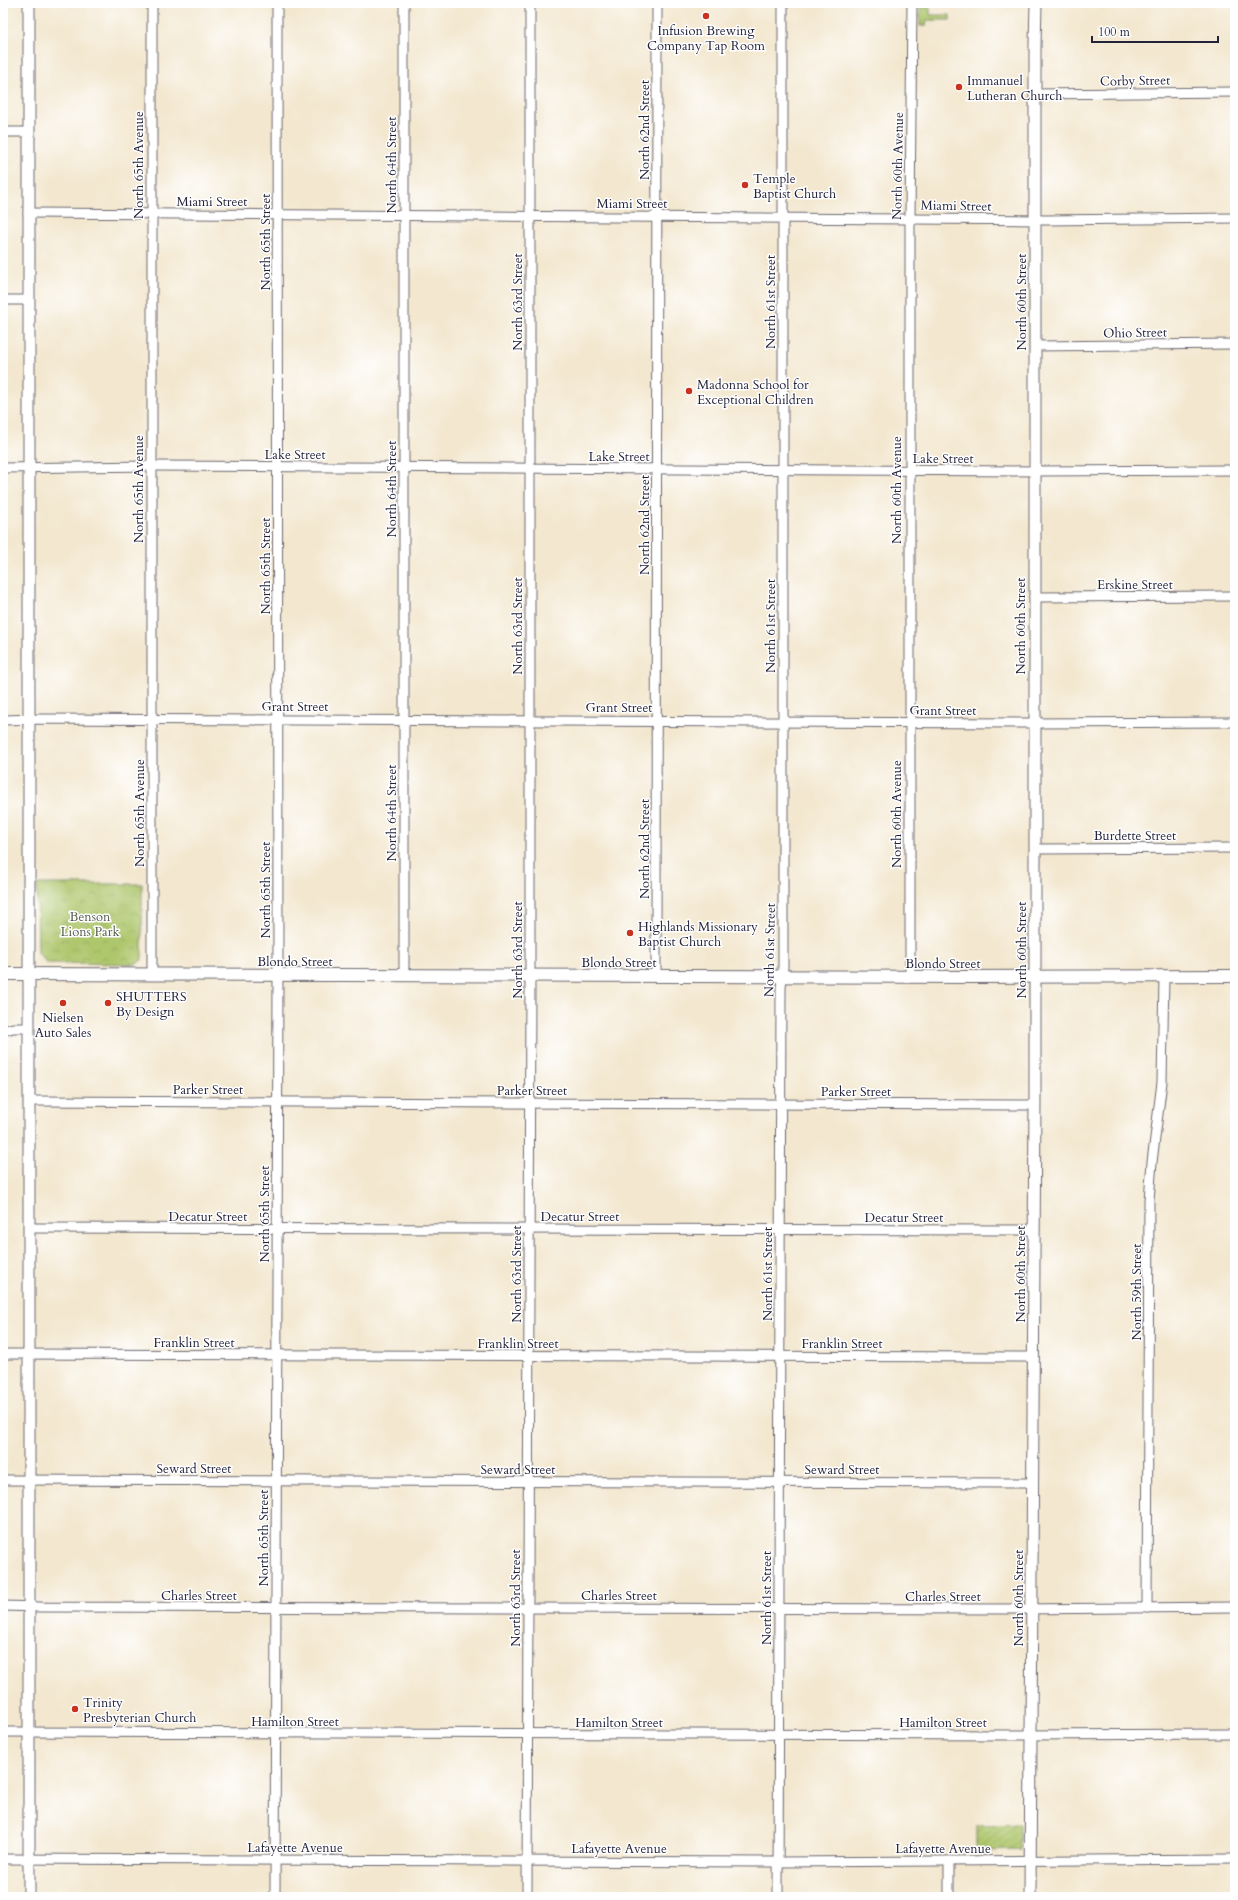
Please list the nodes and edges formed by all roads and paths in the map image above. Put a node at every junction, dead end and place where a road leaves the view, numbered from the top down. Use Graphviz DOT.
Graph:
graph roads {
  1 [pos="28,3"];
  2 [pos="152,3"];
  3 [pos="278,3"];
  4 [pos="404,3"];
  5 [pos="530,3"];
  6 [pos="657,3"];
  7 [pos="783,3"];
  8 [pos="912,3"];
  9 [pos="1036,3"];
  10 [pos="1235,92"];
  11 [pos="1035,94"];
  12 [pos="3,132"];
  13 [pos="28,132"];
  14 [pos="28,213"];
  15 [pos="151,214"];
  16 [pos="278,214"];
  17 [pos="404,215"];
  18 [pos="530,216"];
  19 [pos="658,217"];
  20 [pos="783,217"];
  21 [pos="910,218"];
  22 [pos="1235,218"];
  23 [pos="1035,219"];
  24 [pos="3,300"];
  25 [pos="28,300"];
  26 [pos="1235,344"];
  27 [pos="1034,346"];
  28 [pos="151,466"];
  29 [pos="28,467"];
  30 [pos="278,467"];
  31 [pos="404,467"];
  32 [pos="3,468"];
  33 [pos="530,468"];
  34 [pos="657,469"];
  35 [pos="783,470"];
  36 [pos="909,470"];
  37 [pos="1235,470"];
  38 [pos="1034,471"];
  39 [pos="1235,596"];
  40 [pos="1034,597"];
  41 [pos="152,719"];
  42 [pos="278,719"];
  43 [pos="3,720"];
  44 [pos="28,720"];
  45 [pos="404,720"];
  46 [pos="530,720"];
  47 [pos="657,720"];
  48 [pos="783,721"];
  49 [pos="1235,722"];
  50 [pos="909,723"];
  51 [pos="1034,723"];
  52 [pos="1235,848"];
  53 [pos="1034,849"];
  54 [pos="3,974"];
  55 [pos="28,974"];
  56 [pos="152,974"];
  57 [pos="278,975"];
  58 [pos="404,976"];
  59 [pos="530,976"];
  60 [pos="656,976"];
  61 [pos="1235,976"];
  62 [pos="782,977"];
  63 [pos="910,977"];
  64 [pos="1035,977"];
  65 [pos="1164,977"];
  66 [pos="29,1028"];
  67 [pos="3,1031"];
  68 [pos="30,1101"];
  69 [pos="277,1102"];
  70 [pos="530,1103"];
  71 [pos="780,1104"];
  72 [pos="1035,1105"];
  73 [pos="30,1228"];
  74 [pos="277,1229"];
  75 [pos="530,1229"];
  76 [pos="779,1230"];
  77 [pos="1034,1230"];
  78 [pos="3,1354"];
  79 [pos="30,1354"];
  80 [pos="277,1355"];
  81 [pos="529,1356"];
  82 [pos="780,1356"];
  83 [pos="1033,1357"];
  84 [pos="3,1480"];
  85 [pos="30,1480"];
  86 [pos="276,1482"];
  87 [pos="529,1482"];
  88 [pos="779,1482"];
  89 [pos="1032,1483"];
  90 [pos="3,1606"];
  91 [pos="30,1607"];
  92 [pos="276,1608"];
  93 [pos="528,1608"];
  94 [pos="1146,1608"];
  95 [pos="1235,1608"];
  96 [pos="779,1609"];
  97 [pos="1032,1609"];
  98 [pos="3,1732"];
  99 [pos="30,1733"];
  100 [pos="275,1734"];
  101 [pos="528,1734"];
  102 [pos="1235,1734"];
  103 [pos="778,1735"];
  104 [pos="1031,1735"];
  105 [pos="3,1858"];
  106 [pos="29,1859"];
  107 [pos="276,1860"];
  108 [pos="1235,1860"];
  109 [pos="527,1861"];
  110 [pos="950,1861"];
  111 [pos="1030,1861"];
  112 [pos="778,1862"];
  113 [pos="29,1897"];
  114 [pos="275,1897"];
  115 [pos="527,1897"];
  116 [pos="778,1897"];
  117 [pos="950,1897"];
  118 [pos="1030,1897"];
  1 -- 13 [label="street"];
  2 -- 15 [label="street, North 65th Avenue"];
  3 -- 16 [label="street, North 65th Street"];
  4 -- 17 [label="street, North 64th Street"];
  5 -- 18 [label="street, North 63rd Street"];
  6 -- 19 [label="street, North 62nd Street"];
  7 -- 20 [label="street, North 61st Street"];
  8 -- 21 [label="street, North 60th Avenue"];
  9 -- 11 [label="street, North 60th Street"];
  10 -- 11 [label="street, Corby Street"];
  11 -- 23 [label="street, North 60th Street"];
  12 -- 13 [label="street"];
  13 -- 14 [label="street"];
  14 -- 15 [label="street, Miami Street"];
  14 -- 25 [label="street"];
  15 -- 16 [label="street, Miami Street"];
  15 -- 28 [label="street, North 65th Avenue"];
  16 -- 17 [label="street, Miami Street"];
  16 -- 30 [label="street, North 65th Street"];
  17 -- 18 [label="street, Miami Street"];
  17 -- 31 [label="street, North 64th Street"];
  18 -- 19 [label="street, Miami Street"];
  18 -- 33 [label="street, North 63rd Street"];
  19 -- 20 [label="street, Miami Street"];
  19 -- 34 [label="street, North 62nd Street"];
  20 -- 21 [label="street, Miami Street"];
  20 -- 35 [label="street, North 61st Street"];
  21 -- 23 [label="street, Miami Street"];
  21 -- 36 [label="street, North 60th Avenue"];
  22 -- 23 [label="street, Miami Street"];
  23 -- 27 [label="street, North 60th Street"];
  24 -- 25 [label="street"];
  25 -- 29 [label="street"];
  26 -- 27 [label="street, Ohio Street"];
  27 -- 38 [label="street, North 60th Street"];
  28 -- 29 [label="street, Lake Street"];
  28 -- 30 [label="street, Lake Street"];
  28 -- 41 [label="street, North 65th Avenue"];
  29 -- 32 [label="street, Lake Street"];
  29 -- 44 [label="street"];
  30 -- 31 [label="street, Lake Street"];
  30 -- 42 [label="street, North 65th Street"];
  31 -- 33 [label="street, Lake Street"];
  31 -- 45 [label="street, North 64th Street"];
  33 -- 34 [label="street, Lake Street"];
  33 -- 46 [label="street, North 63rd Street"];
  34 -- 35 [label="street, Lake Street"];
  34 -- 47 [label="street, North 62nd Street"];
  35 -- 36 [label="street, Lake Street"];
  35 -- 48 [label="street, North 61st Street"];
  36 -- 38 [label="street, Lake Street"];
  36 -- 50 [label="street, North 60th Avenue"];
  37 -- 38 [label="street, Lake Street"];
  38 -- 40 [label="street, North 60th Street"];
  39 -- 40 [label="street, Erskine Street"];
  40 -- 51 [label="street, North 60th Street"];
  41 -- 42 [label="street, Grant Street"];
  41 -- 44 [label="street, Grant Street"];
  41 -- 56 [label="street, North 65th Avenue"];
  42 -- 45 [label="street, Grant Street"];
  42 -- 57 [label="street, North 65th Street"];
  43 -- 44 [label="street, Grant Street"];
  44 -- 55 [label="street"];
  45 -- 46 [label="street, Grant Street"];
  45 -- 58 [label="street, North 64th Street"];
  46 -- 47 [label="street, Grant Street"];
  46 -- 59 [label="street, North 63rd Street"];
  47 -- 48 [label="street, Grant Street"];
  47 -- 60 [label="street, North 62nd Street"];
  48 -- 50 [label="street, Grant Street"];
  48 -- 62 [label="street, North 61st Street"];
  49 -- 51 [label="street, Grant Street"];
  50 -- 51 [label="street, Grant Street"];
  50 -- 63 [label="street, North 60th Avenue"];
  51 -- 53 [label="street, North 60th Street"];
  52 -- 53 [label="street, Burdette Street"];
  53 -- 64 [label="street, North 60th Street"];
  54 -- 55 [label="main road, Blondo Street"];
  55 -- 56 [label="main road, Blondo Street"];
  55 -- 66 [label="street"];
  56 -- 57 [label="main road, Blondo Street"];
  57 -- 58 [label="main road, Blondo Street"];
  57 -- 69 [label="street, North 65th Street"];
  58 -- 59 [label="main road, Blondo Street"];
  59 -- 60 [label="main road, Blondo Street"];
  59 -- 70 [label="street, North 63rd Street"];
  60 -- 62 [label="main road, Blondo Street"];
  61 -- 65 [label="main road, Blondo Street"];
  62 -- 63 [label="main road, Blondo Street"];
  62 -- 71 [label="street, North 61st Street"];
  63 -- 64 [label="main road, Blondo Street"];
  64 -- 65 [label="main road, Blondo Street"];
  64 -- 72 [label="street, North 60th Street"];
  65 -- 94 [label="street, North 59th Street"];
  66 -- 67 [label="street"];
  66 -- 68 [label="street"];
  68 -- 69 [label="street, Parker Street"];
  68 -- 73 [label="street"];
  69 -- 70 [label="street, Parker Street"];
  69 -- 74 [label="street, North 65th Street"];
  70 -- 71 [label="street, Parker Street"];
  70 -- 75 [label="street, North 63rd Street"];
  71 -- 72 [label="street, Parker Street"];
  71 -- 76 [label="street, North 61st Street"];
  72 -- 77 [label="street, North 60th Street"];
  73 -- 74 [label="street, Decatur Street"];
  73 -- 79 [label="street"];
  74 -- 75 [label="street, Decatur Street"];
  74 -- 80 [label="street, North 65th Street"];
  75 -- 76 [label="street, Decatur Street"];
  75 -- 81 [label="street, North 63rd Street"];
  76 -- 77 [label="street, Decatur Street"];
  76 -- 82 [label="street, North 61st Street"];
  77 -- 83 [label="street, North 60th Street"];
  78 -- 79 [label="street, Franklin Street"];
  79 -- 80 [label="street, Franklin Street"];
  79 -- 85 [label="street"];
  80 -- 81 [label="street, Franklin Street"];
  80 -- 86 [label="street, North 65th Street"];
  81 -- 82 [label="street, Franklin Street"];
  81 -- 87 [label="street, North 63rd Street"];
  82 -- 83 [label="street, Franklin Street"];
  82 -- 88 [label="street, North 61st Street"];
  83 -- 89 [label="street, North 60th Street"];
  84 -- 85 [label="street, Seward Street"];
  85 -- 86 [label="street, Seward Street"];
  85 -- 91 [label="street"];
  86 -- 87 [label="street, Seward Street"];
  86 -- 92 [label="street, North 65th Street"];
  87 -- 88 [label="street, Seward Street"];
  87 -- 93 [label="street, North 63rd Street"];
  88 -- 89 [label="street, Seward Street"];
  88 -- 96 [label="street, North 61st Street"];
  89 -- 97 [label="street, North 60th Street"];
  90 -- 91 [label="street, Charles Street"];
  91 -- 92 [label="street, Charles Street"];
  91 -- 99 [label="street"];
  92 -- 93 [label="street, Charles Street"];
  92 -- 100 [label="street, North 65th Street"];
  93 -- 96 [label="street, Charles Street"];
  93 -- 101 [label="street, North 63rd Street"];
  94 -- 95 [label="street, Charles Street"];
  94 -- 97 [label="street, Charles Street"];
  96 -- 97 [label="street, Charles Street"];
  96 -- 103 [label="street, North 61st Street"];
  97 -- 104 [label="street, North 60th Street"];
  98 -- 99 [label="street, Hamilton Street"];
  99 -- 100 [label="street, Hamilton Street"];
  99 -- 106 [label="street"];
  100 -- 101 [label="street, Hamilton Street"];
  100 -- 107 [label="street, North 65th Street"];
  101 -- 103 [label="street, Hamilton Street"];
  101 -- 109 [label="street, North 63rd Street"];
  102 -- 104 [label="street, Hamilton Street"];
  103 -- 104 [label="street, Hamilton Street"];
  103 -- 112 [label="street, North 61st Street"];
  104 -- 111 [label="street, North 60th Street"];
  105 -- 106 [label="street, Lafayette Avenue"];
  106 -- 107 [label="street, Lafayette Avenue"];
  106 -- 113 [label="street"];
  107 -- 109 [label="street, Lafayette Avenue"];
  107 -- 114 [label="street, North 65th Street"];
  108 -- 111 [label="street, Lafayette Avenue"];
  109 -- 112 [label="street, Lafayette Avenue"];
  109 -- 115 [label="street, North 63rd Street"];
  110 -- 111 [label="street, Lafayette Avenue"];
  110 -- 112 [label="street, Lafayette Avenue"];
  110 -- 117 [label="street"];
  111 -- 118 [label="street, North 60th Street"];
  112 -- 116 [label="street, North 61st Street"];
}
